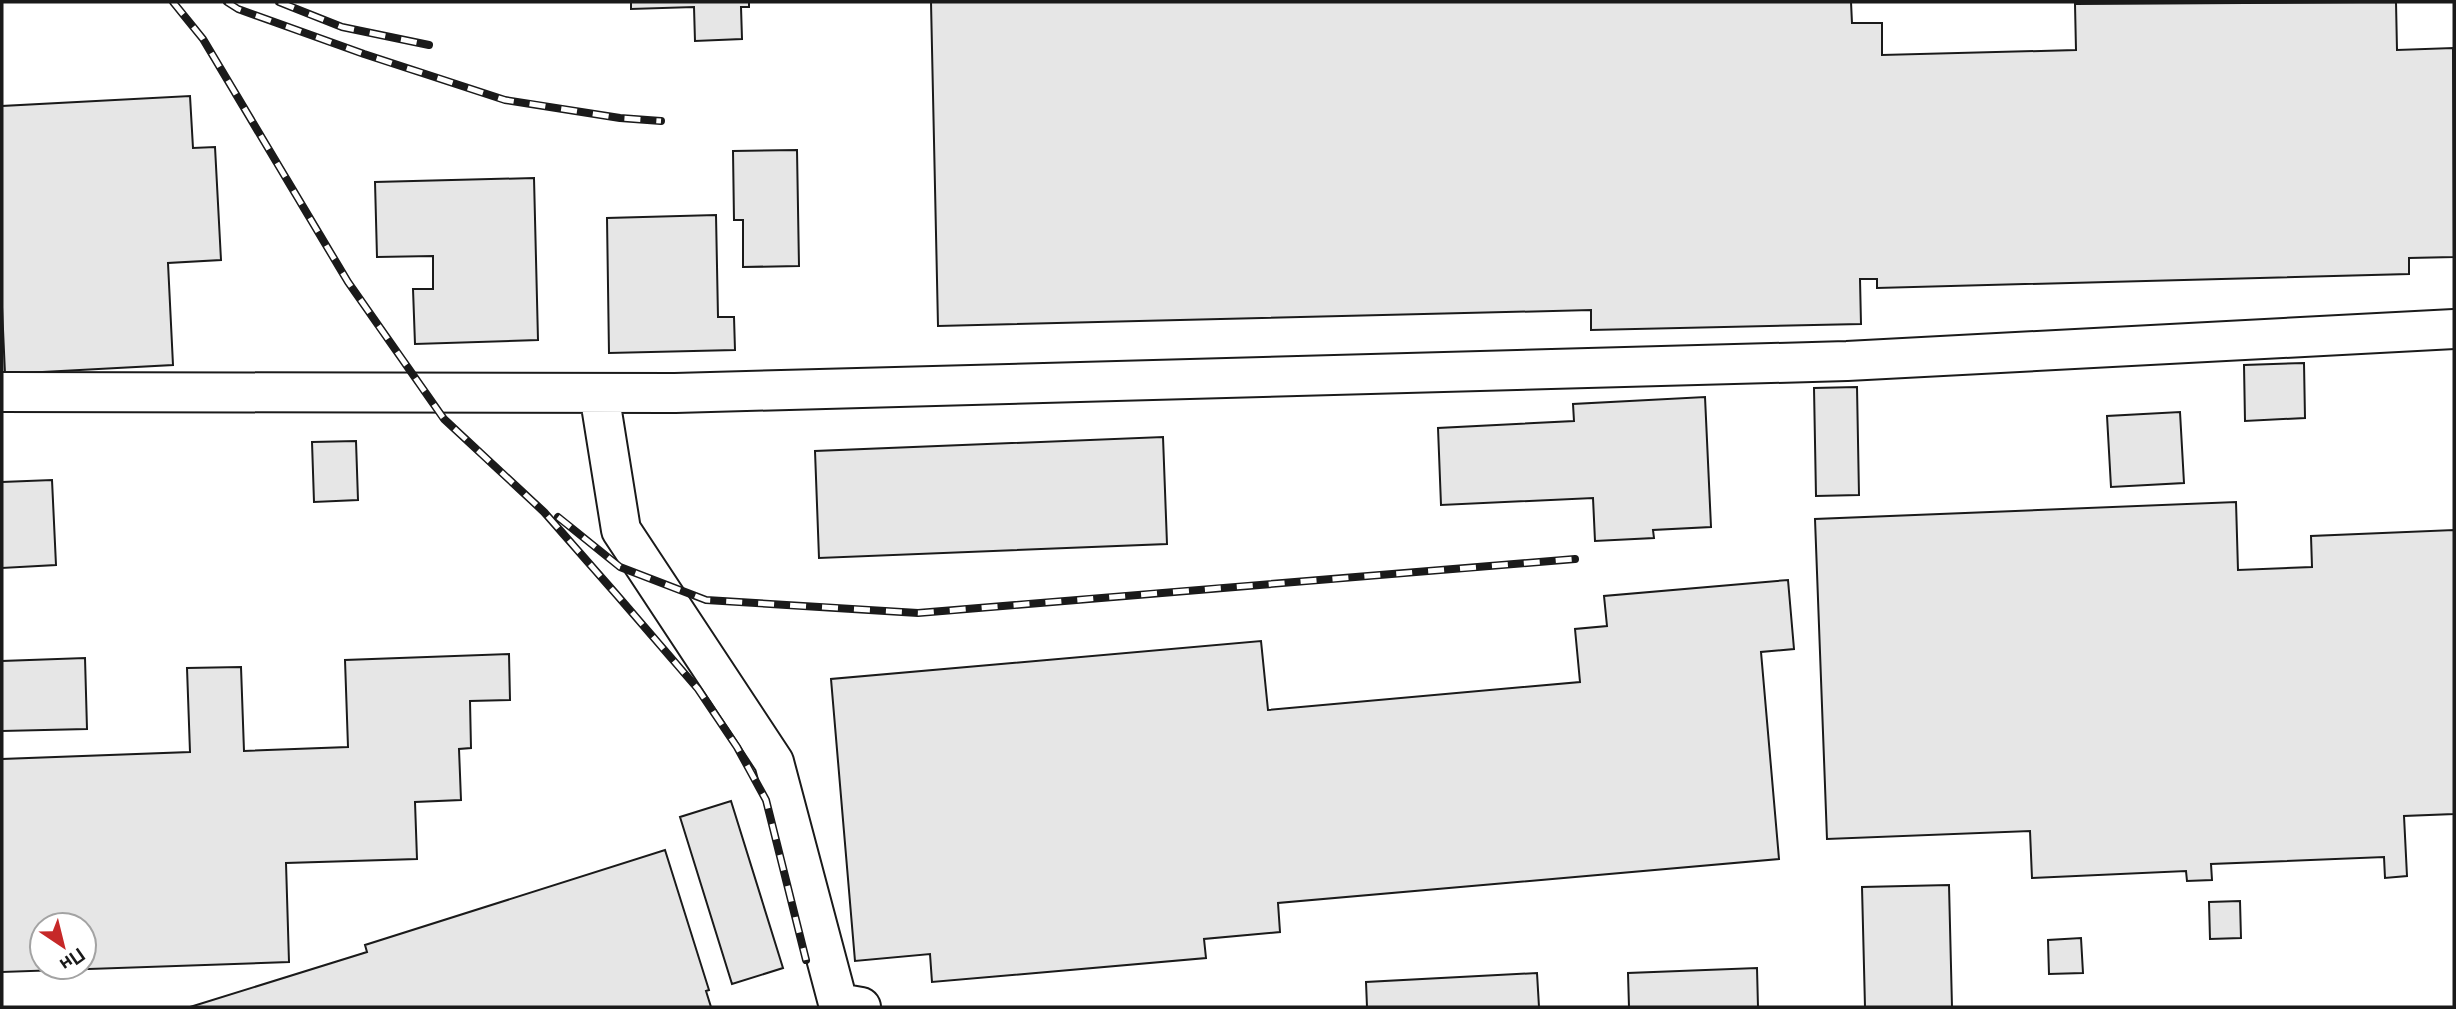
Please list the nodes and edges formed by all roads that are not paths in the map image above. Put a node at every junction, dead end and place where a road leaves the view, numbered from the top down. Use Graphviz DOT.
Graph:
graph roads {
  1 [pos="2454,329"];
  2 [pos="2,392"];
  3 [pos="599,393"];
  4 [pos="842,1006"];
  1 -- 3 [label="lane"];
  2 -- 3 [label="lane"];
  3 -- 4 [label="lane"];
}
